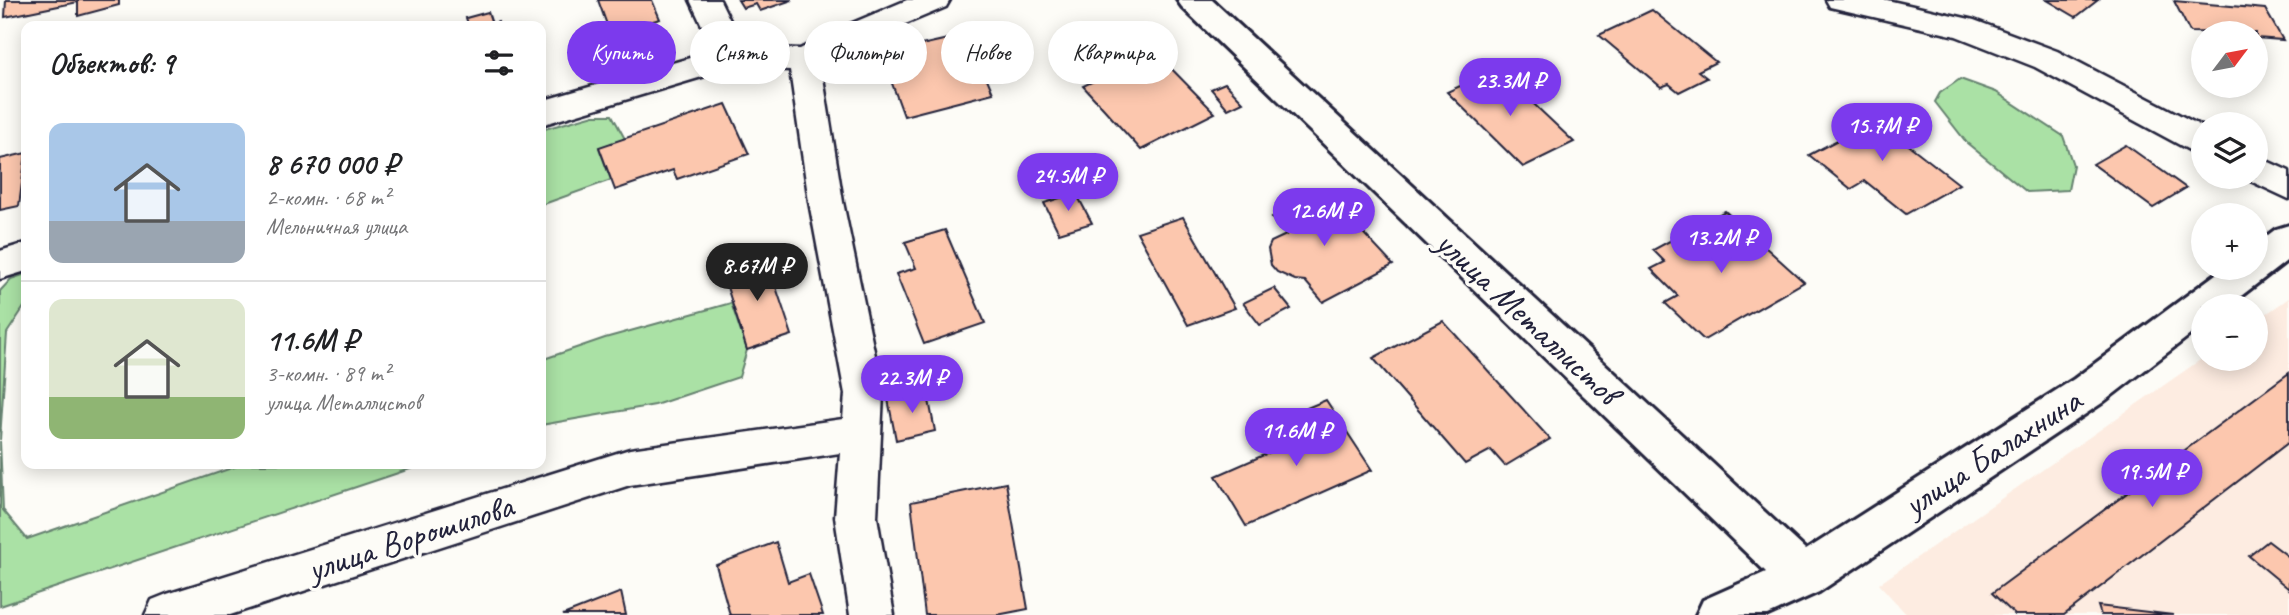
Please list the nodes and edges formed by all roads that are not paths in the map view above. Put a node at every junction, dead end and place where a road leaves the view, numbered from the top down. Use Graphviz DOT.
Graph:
graph roads {
  1 [pos="705,0"];
  2 [pos="936,0"];
  3 [pos="1193,0"];
  4 [pos="1841,0"];
  5 [pos="715,21"];
  6 [pos="884,21"];
  7 [pos="790,59"];
  8 [pos="804,60"];
  9 [pos="690,69"];
  10 [pos="808,84"];
  11 [pos="546,112"];
  12 [pos="2191,136"];
  13 [pos="2268,175"];
  14 [pos="2289,186"];
  15 [pos="2289,239"];
  16 [pos="2268,255"];
  17 [pos="21,259"];
  18 [pos="0,265"];
  19 [pos="2235,280"];
  20 [pos="862,433"];
  21 [pos="1803,577"];
  22 [pos="167,615"];
  23 [pos="872,615"];
  24 [pos="1719,615"];
  1 -- 5 [label="street"];
  2 -- 6 [label="street"];
  3 -- 21 [label="street, улица Металлистов"];
  4 -- 12 [label="street"];
  7 -- 8 [label="street"];
  9 -- 11 [label="street"];
  10 -- 20 [label="street"];
  13 -- 14 [label="street"];
  15 -- 16 [label="street"];
  17 -- 18 [label="street"];
  19 -- 21 [label="street, улица Балахнина"];
  20 -- 22 [label="street, улица Ворошилова"];
  20 -- 23 [label="street"];
  21 -- 24 [label="street, улица Балахнина"];
}
